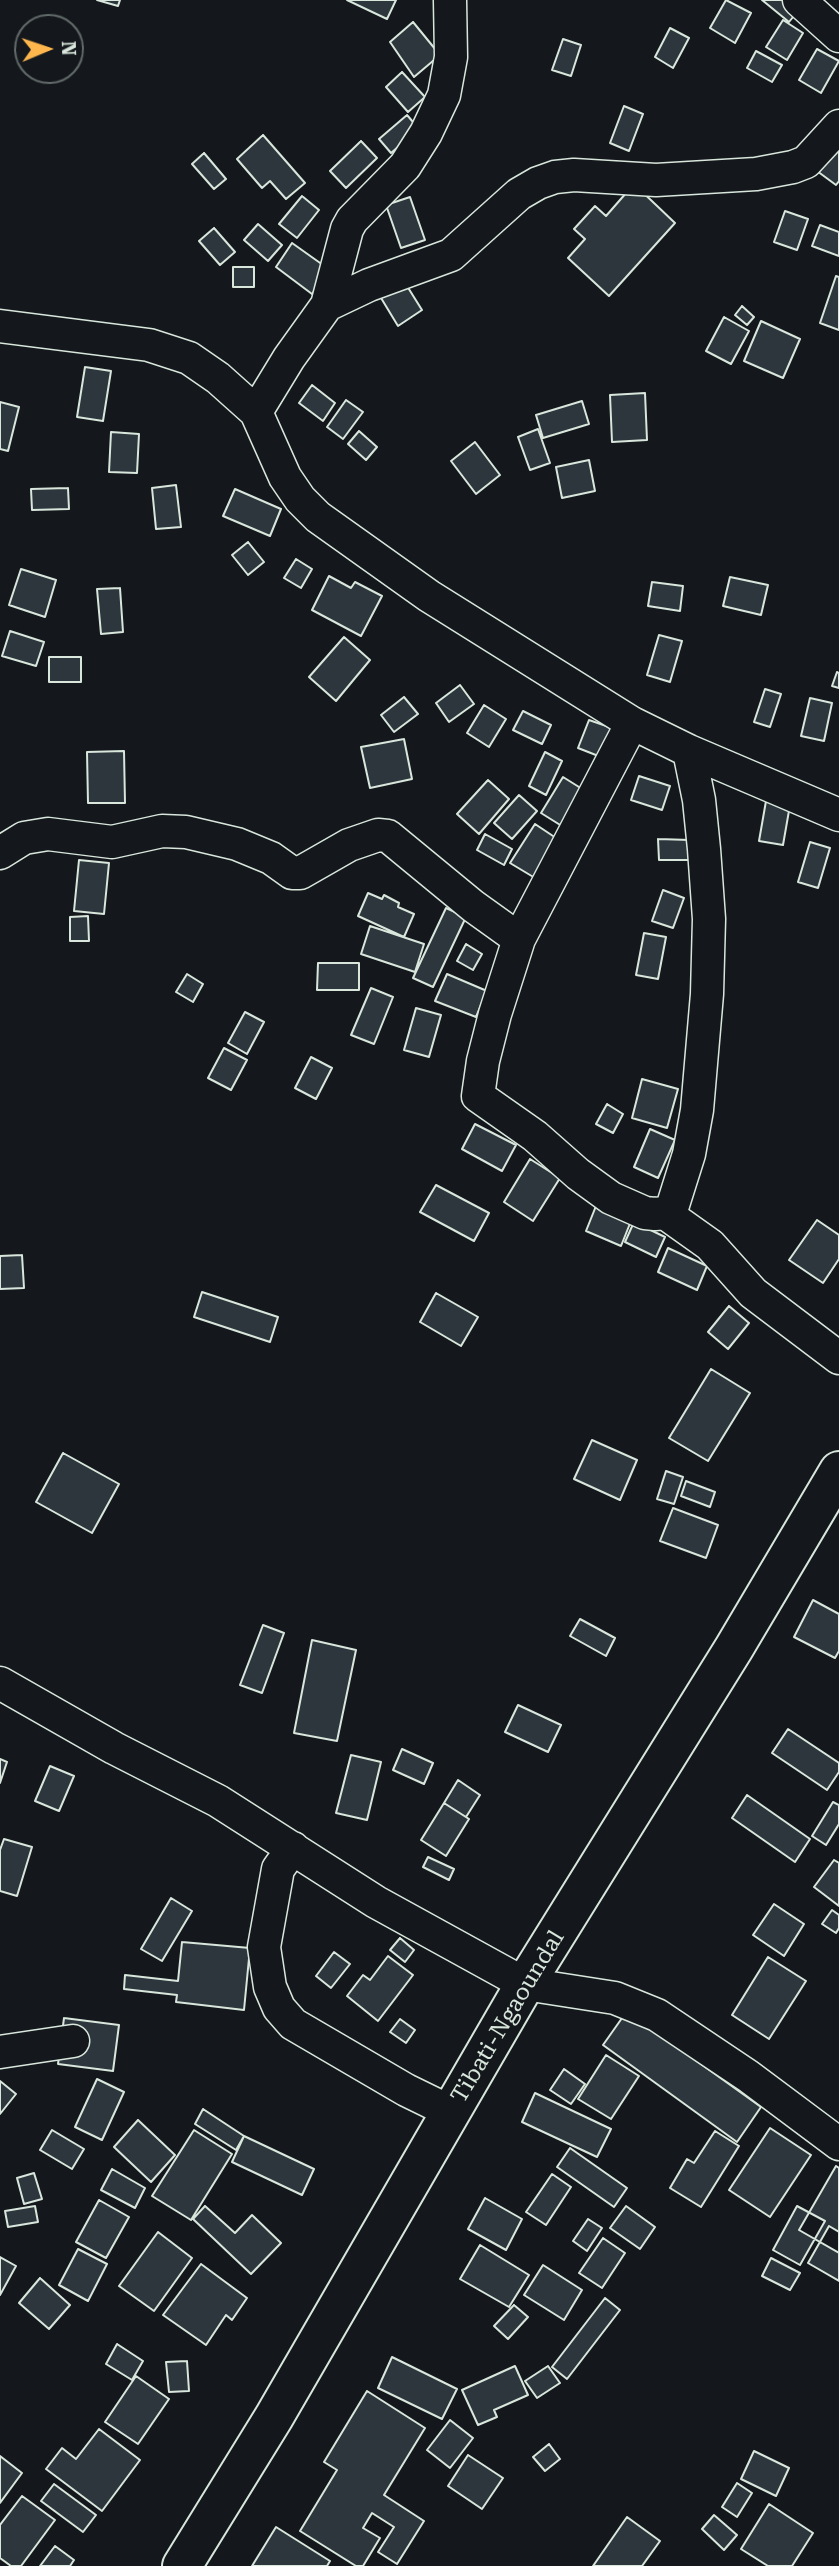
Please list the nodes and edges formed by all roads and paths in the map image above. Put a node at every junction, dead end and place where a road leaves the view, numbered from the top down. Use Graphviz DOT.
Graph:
graph roads {
  1 [pos="450,0"];
  2 [pos="799,0"];
  3 [pos="839,36"];
  4 [pos="839,126"];
  5 [pos="327,305"];
  6 [pos="0,326"];
  7 [pos="256,411"];
  8 [pos="632,723"];
  9 [pos="689,751"];
  10 [pos="839,815"];
  11 [pos="0,853"];
  12 [pos="519,939"];
  13 [pos="665,1213"];
  14 [pos="839,1358"];
  15 [pos="839,1471"];
  16 [pos="0,1683"];
  17 [pos="293,1848"];
  18 [pos="525,1984"];
  19 [pos="73,2041"];
  20 [pos="0,2052"];
  21 [pos="451,2112"];
  22 [pos="839,2144"];
  23 [pos="182,2566"];
  1 -- 5 [label="street"];
  2 -- 3 [label="street"];
  4 -- 5 [label="street"];
  5 -- 7 [label="street"];
  6 -- 7 [label="street"];
  7 -- 8 [label="street"];
  8 -- 9 [label="street"];
  8 -- 12 [label="street"];
  9 -- 10 [label="street"];
  9 -- 13 [label="street"];
  11 -- 12 [label="street"];
  12 -- 13 [label="street"];
  13 -- 14 [label="street"];
  15 -- 18 [label="highway, Tibati-Ngaoundal"];
  16 -- 17 [label="street"];
  17 -- 18 [label="street"];
  17 -- 21 [label="street"];
  18 -- 21 [label="highway, Tibati-Ngaoundal"];
  18 -- 22 [label="street"];
  19 -- 20 [label="street"];
  21 -- 23 [label="highway, Tibati-Ngaoundal"];
}
